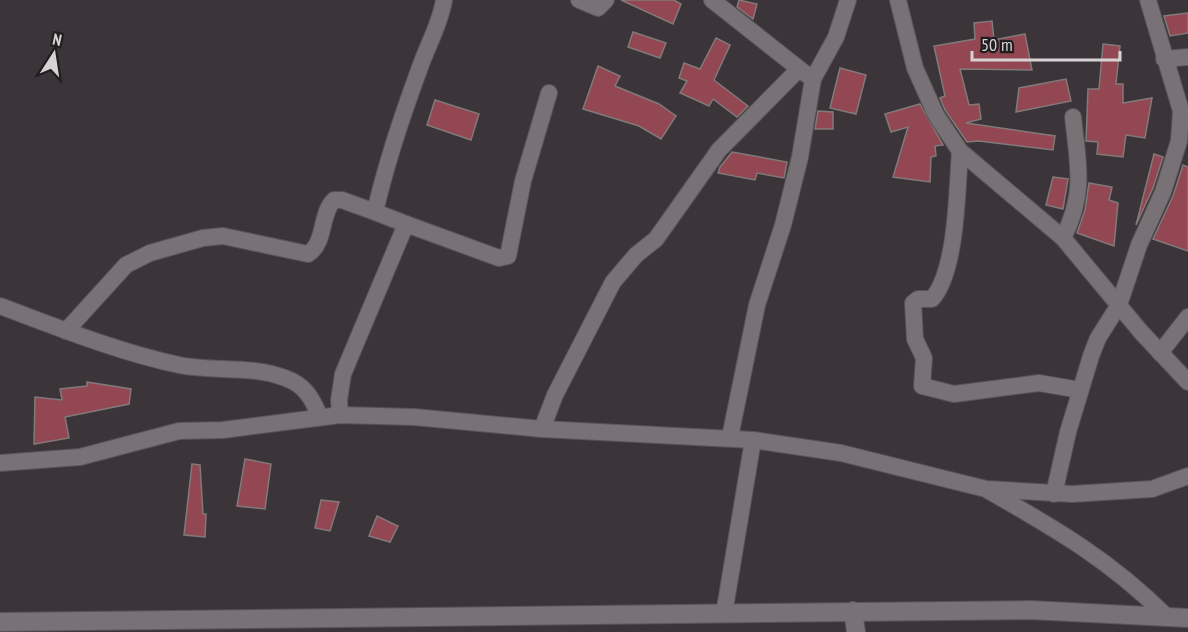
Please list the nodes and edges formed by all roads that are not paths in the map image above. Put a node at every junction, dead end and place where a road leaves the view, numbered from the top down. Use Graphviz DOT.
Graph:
graph roads {
  1 [pos="444,0"];
  2 [pos="579,0"];
  3 [pos="606,0"];
  4 [pos="712,0"];
  5 [pos="848,0"];
  6 [pos="898,0"];
  7 [pos="1148,0"];
  8 [pos="1188,57"];
  9 [pos="1164,59"];
  10 [pos="799,69"];
  11 [pos="813,79"];
  12 [pos="549,93"];
  13 [pos="1073,117"];
  14 [pos="960,151"];
  15 [pos="375,212"];
  16 [pos="406,224"];
  17 [pos="1064,238"];
  18 [pos="1119,304"];
  19 [pos="0,306"];
  20 [pos="1188,317"];
  21 [pos="66,331"];
  22 [pos="1160,353"];
  23 [pos="1188,382"];
  24 [pos="1080,390"];
  25 [pos="340,415"];
  26 [pos="320,417"];
  27 [pos="542,429"];
  28 [pos="730,437"];
  29 [pos="753,440"];
  30 [pos="0,463"];
  31 [pos="1188,476"];
  32 [pos="986,489"];
  33 [pos="1054,494"];
  34 [pos="854,611"];
  35 [pos="724,614"];
  36 [pos="1166,616"];
  37 [pos="1188,618"];
  38 [pos="0,622"];
  39 [pos="856,632"];
  1 -- 15 [label="street"];
  2 -- 3 [label="street"];
  4 -- 10 [label="street"];
  5 -- 11 [label="street"];
  6 -- 14 [label="street"];
  7 -- 9 [label="street"];
  8 -- 9 [label="street"];
  9 -- 18 [label="street"];
  10 -- 11 [label="street"];
  10 -- 27 [label="street"];
  11 -- 28 [label="street"];
  12 -- 16 [label="street"];
  13 -- 17 [label="street"];
  14 -- 17 [label="street"];
  14 -- 24 [label="street"];
  15 -- 16 [label="street"];
  15 -- 21 [label="street"];
  16 -- 25 [label="street"];
  17 -- 18 [label="street"];
  18 -- 22 [label="street"];
  18 -- 24 [label="street"];
  19 -- 21 [label="street"];
  20 -- 22 [label="street"];
  21 -- 26 [label="street"];
  22 -- 23 [label="street"];
  24 -- 33 [label="street"];
  25 -- 26 [label="street"];
  25 -- 27 [label="street"];
  26 -- 30 [label="street"];
  27 -- 28 [label="street"];
  28 -- 29 [label="street"];
  29 -- 32 [label="street"];
  29 -- 35 [label="street"];
  31 -- 33 [label="street"];
  32 -- 33 [label="street"];
  32 -- 36 [label="street"];
  34 -- 35 [label="street"];
  34 -- 36 [label="street"];
  34 -- 39 [label="street"];
  35 -- 38 [label="street"];
  36 -- 37 [label="street"];
}
